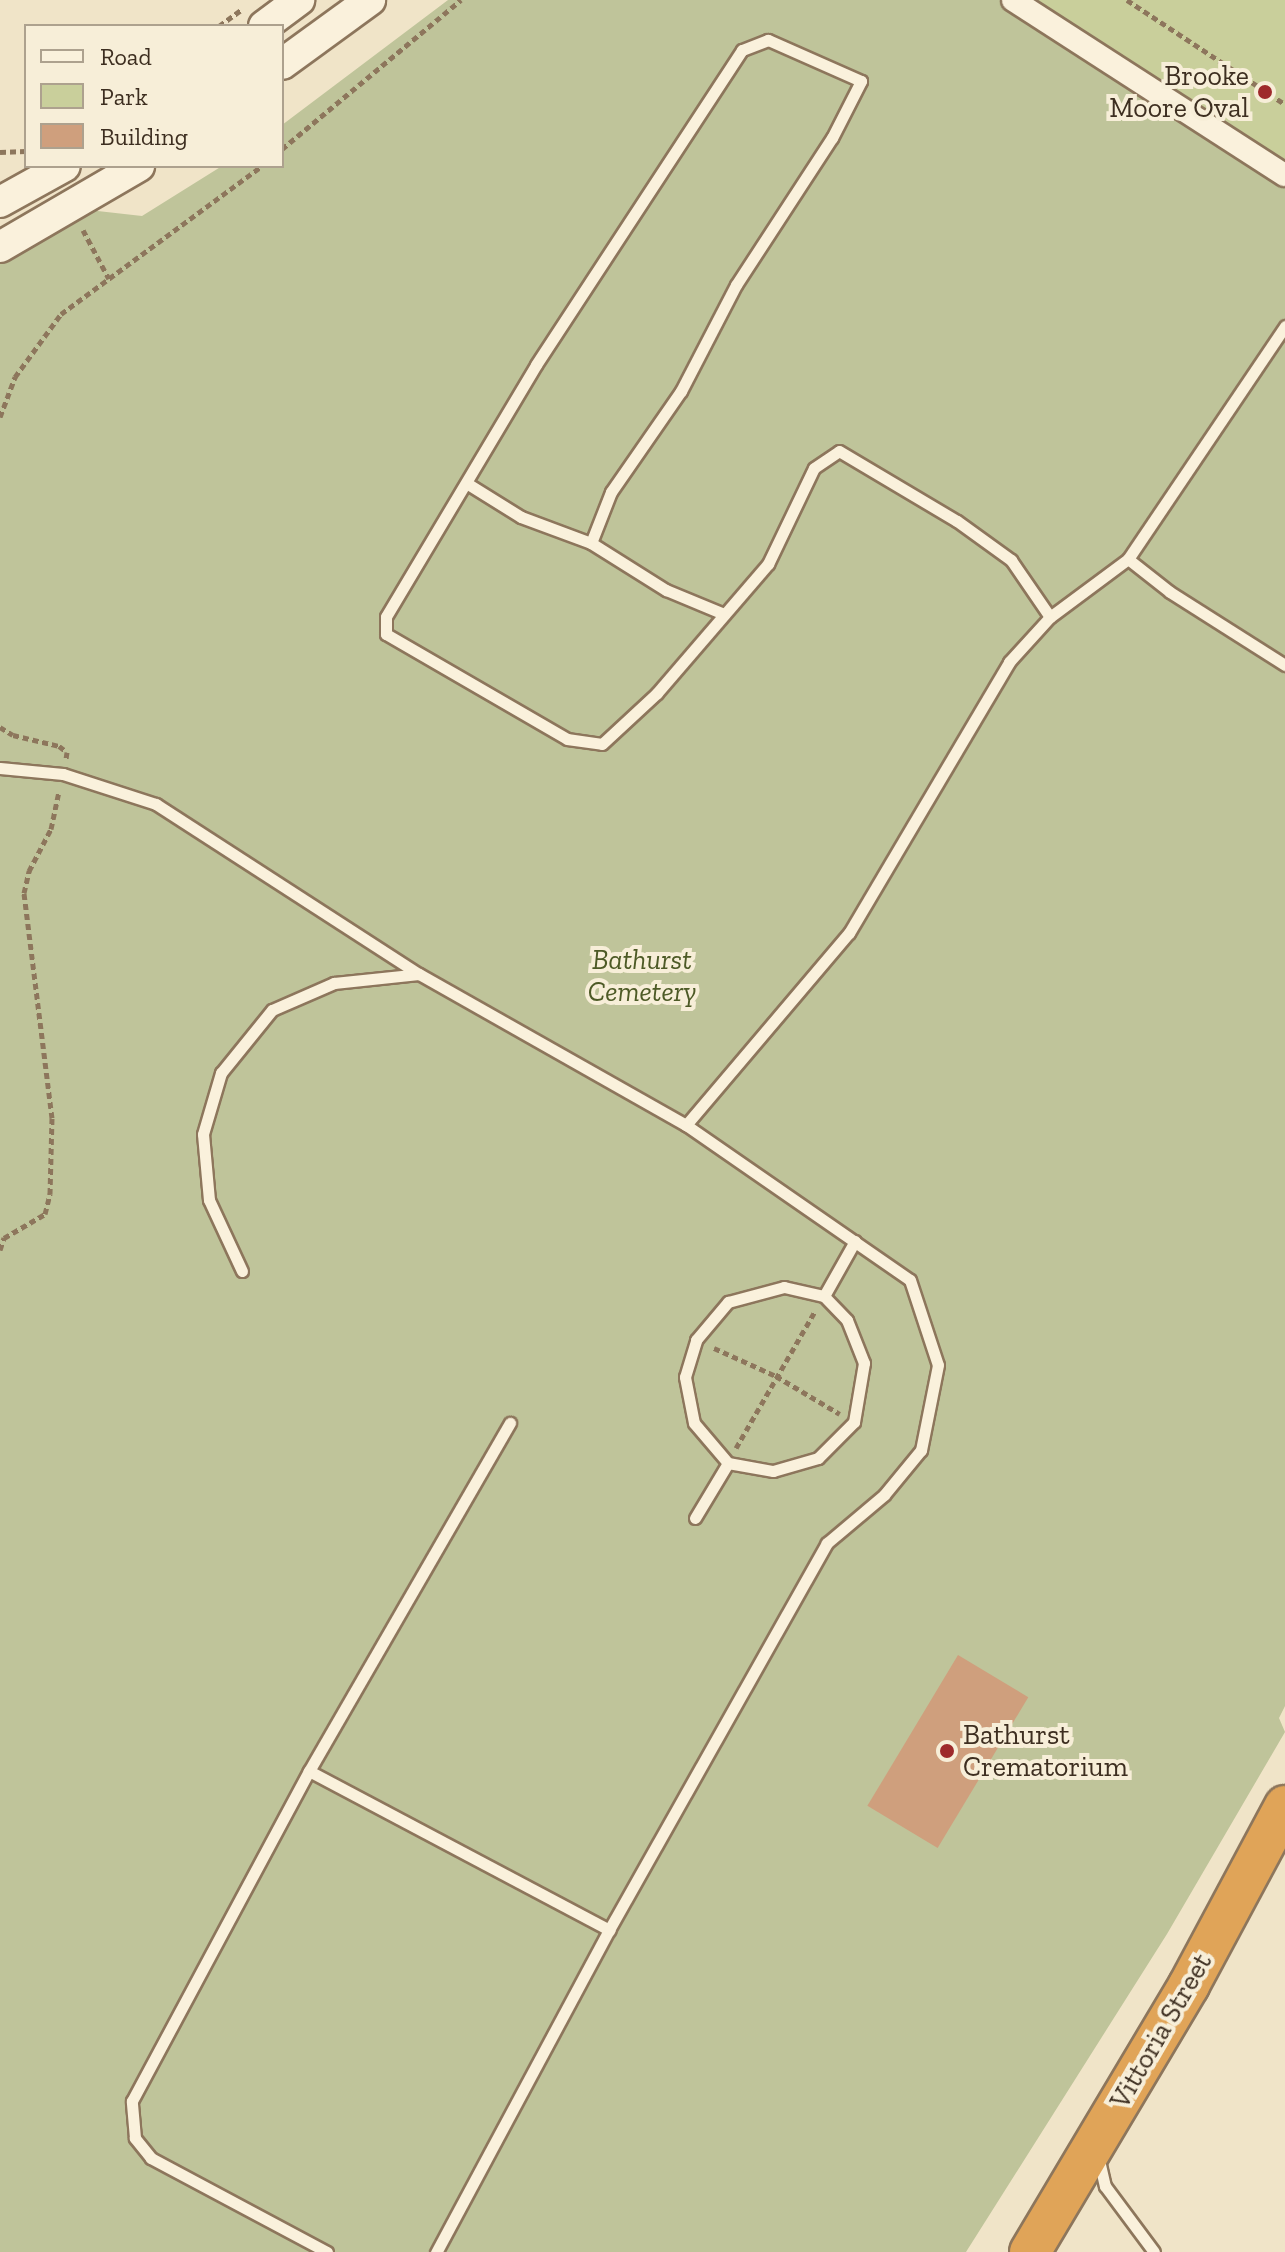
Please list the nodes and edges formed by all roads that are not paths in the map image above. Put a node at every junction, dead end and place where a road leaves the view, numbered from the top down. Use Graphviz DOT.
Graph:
graph roads {
  1 [pos="299,0"];
  2 [pos="370,0"];
  3 [pos="1013,0"];
  4 [pos="267,24"];
  5 [pos="284,63"];
  6 [pos="136,168"];
  7 [pos="59,170"];
  8 [pos="1285,175"];
  9 [pos="0,179"];
  10 [pos="0,202"];
  11 [pos="0,247"];
  12 [pos="1285,326"];
  13 [pos="468,484"];
  14 [pos="591,543"];
  15 [pos="1128,559"];
  16 [pos="724,614"];
  17 [pos="1050,617"];
  18 [pos="1285,665"];
  19 [pos="0,768"];
  20 [pos="419,974"];
  21 [pos="686,1125"];
  22 [pos="855,1241"];
  23 [pos="242,1271"];
  24 [pos="824,1296"];
  25 [pos="510,1423"];
  26 [pos="728,1463"];
  27 [pos="695,1518"];
  28 [pos="309,1771"];
  29 [pos="1285,1806"];
  30 [pos="609,1930"];
  31 [pos="1095,2144"];
  32 [pos="327,2252"];
  33 [pos="436,2252"];
  34 [pos="1030,2252"];
  35 [pos="1154,2252"];
  1 -- 4 [label="main road"];
  2 -- 5 [label="main road"];
  3 -- 8 [label="street"];
  6 -- 11 [label="main road"];
  7 -- 9 [label="main road"];
  7 -- 10 [label="main road"];
  12 -- 15 [label="lane"];
  13 -- 14 [label="lane"];
  13 -- 14 [label="lane"];
  13 -- 16 [label="lane"];
  14 -- 16 [label="lane"];
  15 -- 17 [label="lane"];
  15 -- 18 [label="lane"];
  16 -- 17 [label="lane"];
  17 -- 21 [label="lane"];
  19 -- 20 [label="lane"];
  20 -- 21 [label="lane"];
  20 -- 23 [label="lane"];
  21 -- 22 [label="lane"];
  22 -- 24 [label="lane"];
  22 -- 30 [label="lane"];
  24 -- 26 [label="lane"];
  24 -- 26 [label="lane"];
  25 -- 28 [label="lane"];
  26 -- 27 [label="lane"];
  28 -- 30 [label="lane"];
  28 -- 32 [label="lane"];
  29 -- 31 [label="highway, Vittoria Street"];
  30 -- 33 [label="lane"];
  31 -- 34 [label="highway, Vittoria Street"];
  31 -- 35 [label="lane"];
}
